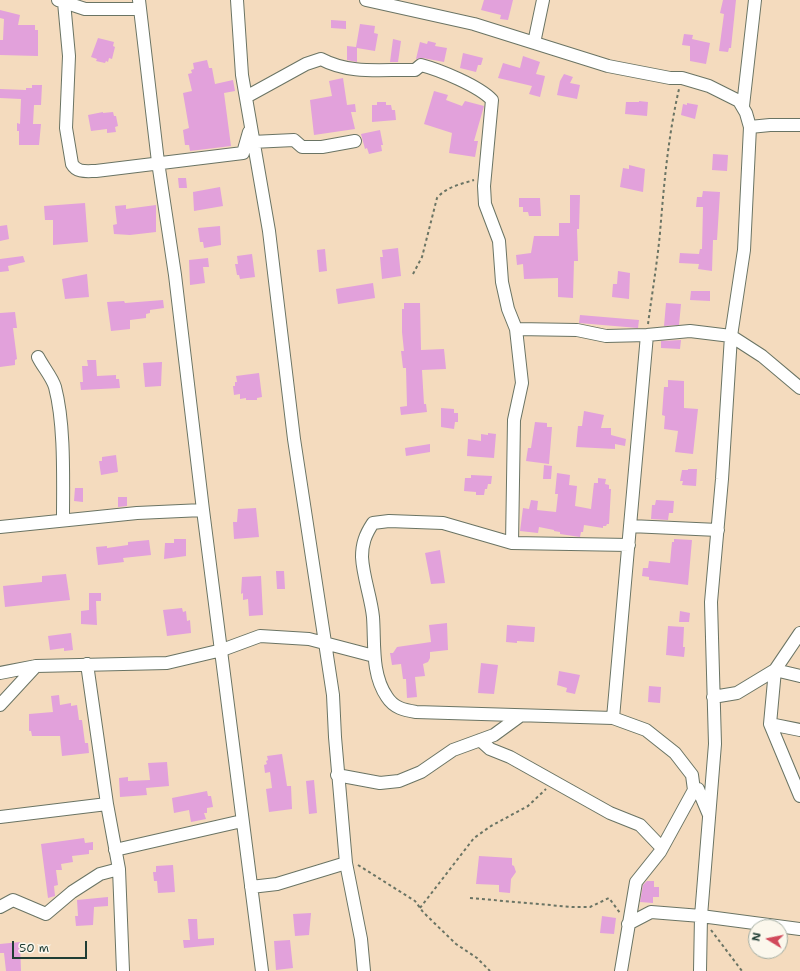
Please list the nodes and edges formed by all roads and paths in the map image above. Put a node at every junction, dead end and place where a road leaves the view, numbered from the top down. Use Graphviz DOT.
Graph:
graph roads {
  1 [pos="237,0"];
  2 [pos="366,0"];
  3 [pos="543,0"];
  4 [pos="755,0"];
  5 [pos="61,1"];
  6 [pos="139,5"];
  7 [pos="534,43"];
  8 [pos="682,78"];
  9 [pos="246,97"];
  10 [pos="743,106"];
  11 [pos="800,125"];
  12 [pos="750,127"];
  13 [pos="250,128"];
  14 [pos="355,141"];
  15 [pos="252,142"];
  16 [pos="158,162"];
  17 [pos="485,178"];
  18 [pos="414,274"];
  19 [pos="516,329"];
  20 [pos="647,335"];
  21 [pos="731,336"];
  22 [pos="38,357"];
  23 [pos="800,388"];
  24 [pos="203,510"];
  25 [pos="63,520"];
  26 [pos="0,526"];
  27 [pos="630,526"];
  28 [pos="718,530"];
  29 [pos="512,543"];
  30 [pos="629,545"];
  31 [pos="800,633"];
  32 [pos="326,644"];
  33 [pos="222,650"];
  34 [pos="374,656"];
  35 [pos="87,664"];
  36 [pos="36,666"];
  37 [pos="775,670"];
  38 [pos="0,673"];
  39 [pos="800,676"];
  40 [pos="713,697"];
  41 [pos="0,705"];
  42 [pos="520,716"];
  43 [pos="613,718"];
  44 [pos="770,724"];
  45 [pos="800,730"];
  46 [pos="480,740"];
  47 [pos="338,775"];
  48 [pos="554,781"];
  49 [pos="694,790"];
  50 [pos="800,796"];
  51 [pos="107,804"];
  52 [pos="0,817"];
  53 [pos="710,818"];
  54 [pos="242,821"];
  55 [pos="662,848"];
  56 [pos="115,850"];
  57 [pos="346,863"];
  58 [pos="119,869"];
  59 [pos="251,887"];
  60 [pos="470,898"];
  61 [pos="0,907"];
  62 [pos="420,908"];
  63 [pos="701,916"];
  64 [pos="628,924"];
  65 [pos="800,929"];
  66 [pos="123,971"];
  67 [pos="262,971"];
  68 [pos="364,971"];
  69 [pos="490,971"];
  70 [pos="622,971"];
  71 [pos="700,971"];
  72 [pos="742,971"];
  1 -- 9 [label="street"];
  2 -- 7 [label="street"];
  3 -- 7 [label="street"];
  4 -- 10 [label="street"];
  5 -- 6 [label="street"];
  5 -- 16 [label="street"];
  6 -- 16 [label="street"];
  7 -- 8 [label="street"];
  8 -- 10 [label="street"];
  8 -- 20 [label="path"];
  9 -- 13 [label="street"];
  9 -- 17 [label="street"];
  10 -- 12 [label="street"];
  11 -- 12 [label="street"];
  12 -- 21 [label="street"];
  13 -- 15 [label="street"];
  13 -- 16 [label="street"];
  14 -- 15 [label="street"];
  15 -- 32 [label="street"];
  16 -- 24 [label="street"];
  17 -- 18 [label="path"];
  17 -- 19 [label="street"];
  19 -- 20 [label="street"];
  19 -- 29 [label="street"];
  20 -- 21 [label="street"];
  20 -- 27 [label="street"];
  21 -- 23 [label="street"];
  21 -- 28 [label="street"];
  22 -- 25 [label="street"];
  24 -- 25 [label="street"];
  24 -- 33 [label="street"];
  25 -- 26 [label="street"];
  27 -- 28 [label="street"];
  27 -- 30 [label="street"];
  28 -- 40 [label="street"];
  29 -- 30 [label="street"];
  29 -- 34 [label="street"];
  30 -- 43 [label="street"];
  31 -- 37 [label="street"];
  32 -- 33 [label="street"];
  32 -- 34 [label="street"];
  32 -- 47 [label="street"];
  33 -- 35 [label="street"];
  33 -- 54 [label="street"];
  34 -- 42 [label="street"];
  35 -- 36 [label="street"];
  35 -- 51 [label="street"];
  36 -- 38 [label="street"];
  36 -- 41 [label="street"];
  37 -- 39 [label="street"];
  37 -- 40 [label="street"];
  37 -- 44 [label="street"];
  40 -- 53 [label="street"];
  42 -- 43 [label="street"];
  42 -- 46 [label="street"];
  43 -- 49 [label="street"];
  44 -- 45 [label="street"];
  44 -- 50 [label="street"];
  46 -- 47 [label="street"];
  46 -- 48 [label="street"];
  47 -- 57 [label="street"];
  48 -- 55 [label="street"];
  48 -- 62 [label="path"];
  49 -- 53 [label="street"];
  49 -- 55 [label="street"];
  51 -- 52 [label="street"];
  51 -- 56 [label="street"];
  53 -- 63 [label="street"];
  54 -- 56 [label="street"];
  54 -- 59 [label="street"];
  55 -- 64 [label="street"];
  56 -- 58 [label="street"];
  57 -- 59 [label="street"];
  57 -- 62 [label="path"];
  57 -- 68 [label="street"];
  58 -- 61 [label="street"];
  58 -- 66 [label="street"];
  59 -- 67 [label="street"];
  60 -- 64 [label="path"];
  62 -- 69 [label="path"];
  63 -- 64 [label="street"];
  63 -- 65 [label="street"];
  63 -- 71 [label="street"];
  63 -- 72 [label="path"];
  64 -- 70 [label="street"];
}
